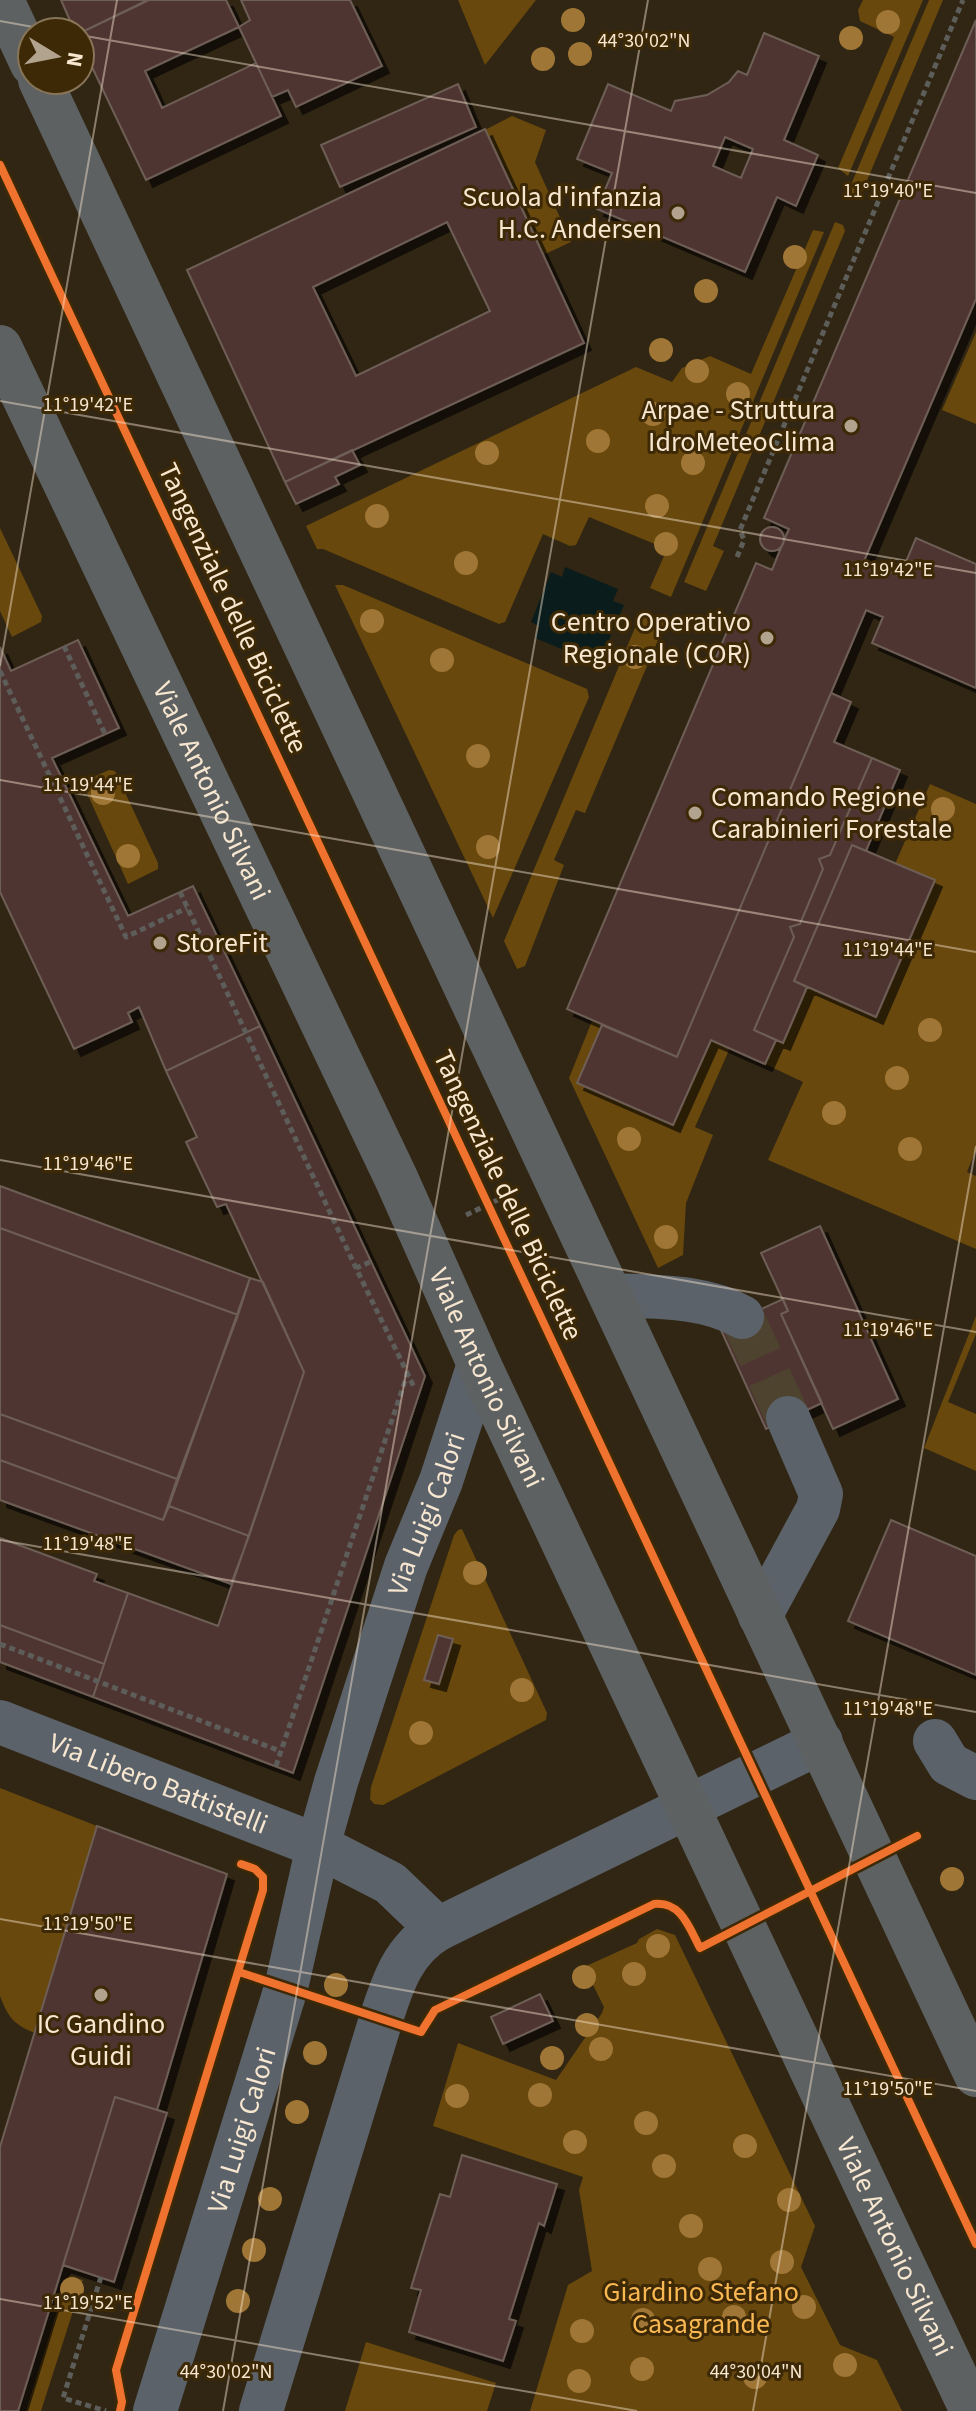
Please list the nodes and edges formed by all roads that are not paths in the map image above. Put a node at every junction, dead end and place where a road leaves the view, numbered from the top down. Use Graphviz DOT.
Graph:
graph roads {
  1 [pos="2,0"];
  2 [pos="16,30"];
  3 [pos="48,96"];
  4 [pos="0,347"];
  5 [pos="611,1295"];
  6 [pos="742,1317"];
  7 [pos="479,1364"];
  8 [pos="788,1418"];
  9 [pos="760,1616"];
  10 [pos="0,1722"];
  11 [pos="935,1741"];
  12 [pos="821,1742"];
  13 [pos="976,1778"];
  14 [pos="688,1808"];
  15 [pos="318,1846"];
  16 [pos="438,1929"];
  17 [pos="976,2075"];
  18 [pos="155,2411"];
  19 [pos="261,2411"];
  20 [pos="972,2411"];
  1 -- 2 [label="main road"];
  3 -- 5 [label="main road"];
  4 -- 7 [label="main road, Viale Antonio Silvani"];
  5 -- 6 [label="street"];
  5 -- 9 [label="main road"];
  7 -- 14 [label="main road, Viale Antonio Silvani"];
  7 -- 15 [label="street, Via Luigi Calori"];
  8 -- 9 [label="street"];
  9 -- 12 [label="main road"];
  10 -- 15 [label="street, Via Libero Battistelli"];
  11 -- 13 [label="street"];
  12 -- 14 [label="street"];
  12 -- 17 [label="main road"];
  14 -- 16 [label="street"];
  14 -- 20 [label="main road, Viale Antonio Silvani"];
  15 -- 16 [label="street"];
  15 -- 18 [label="street, Via Luigi Calori"];
  16 -- 19 [label="street"];
}
